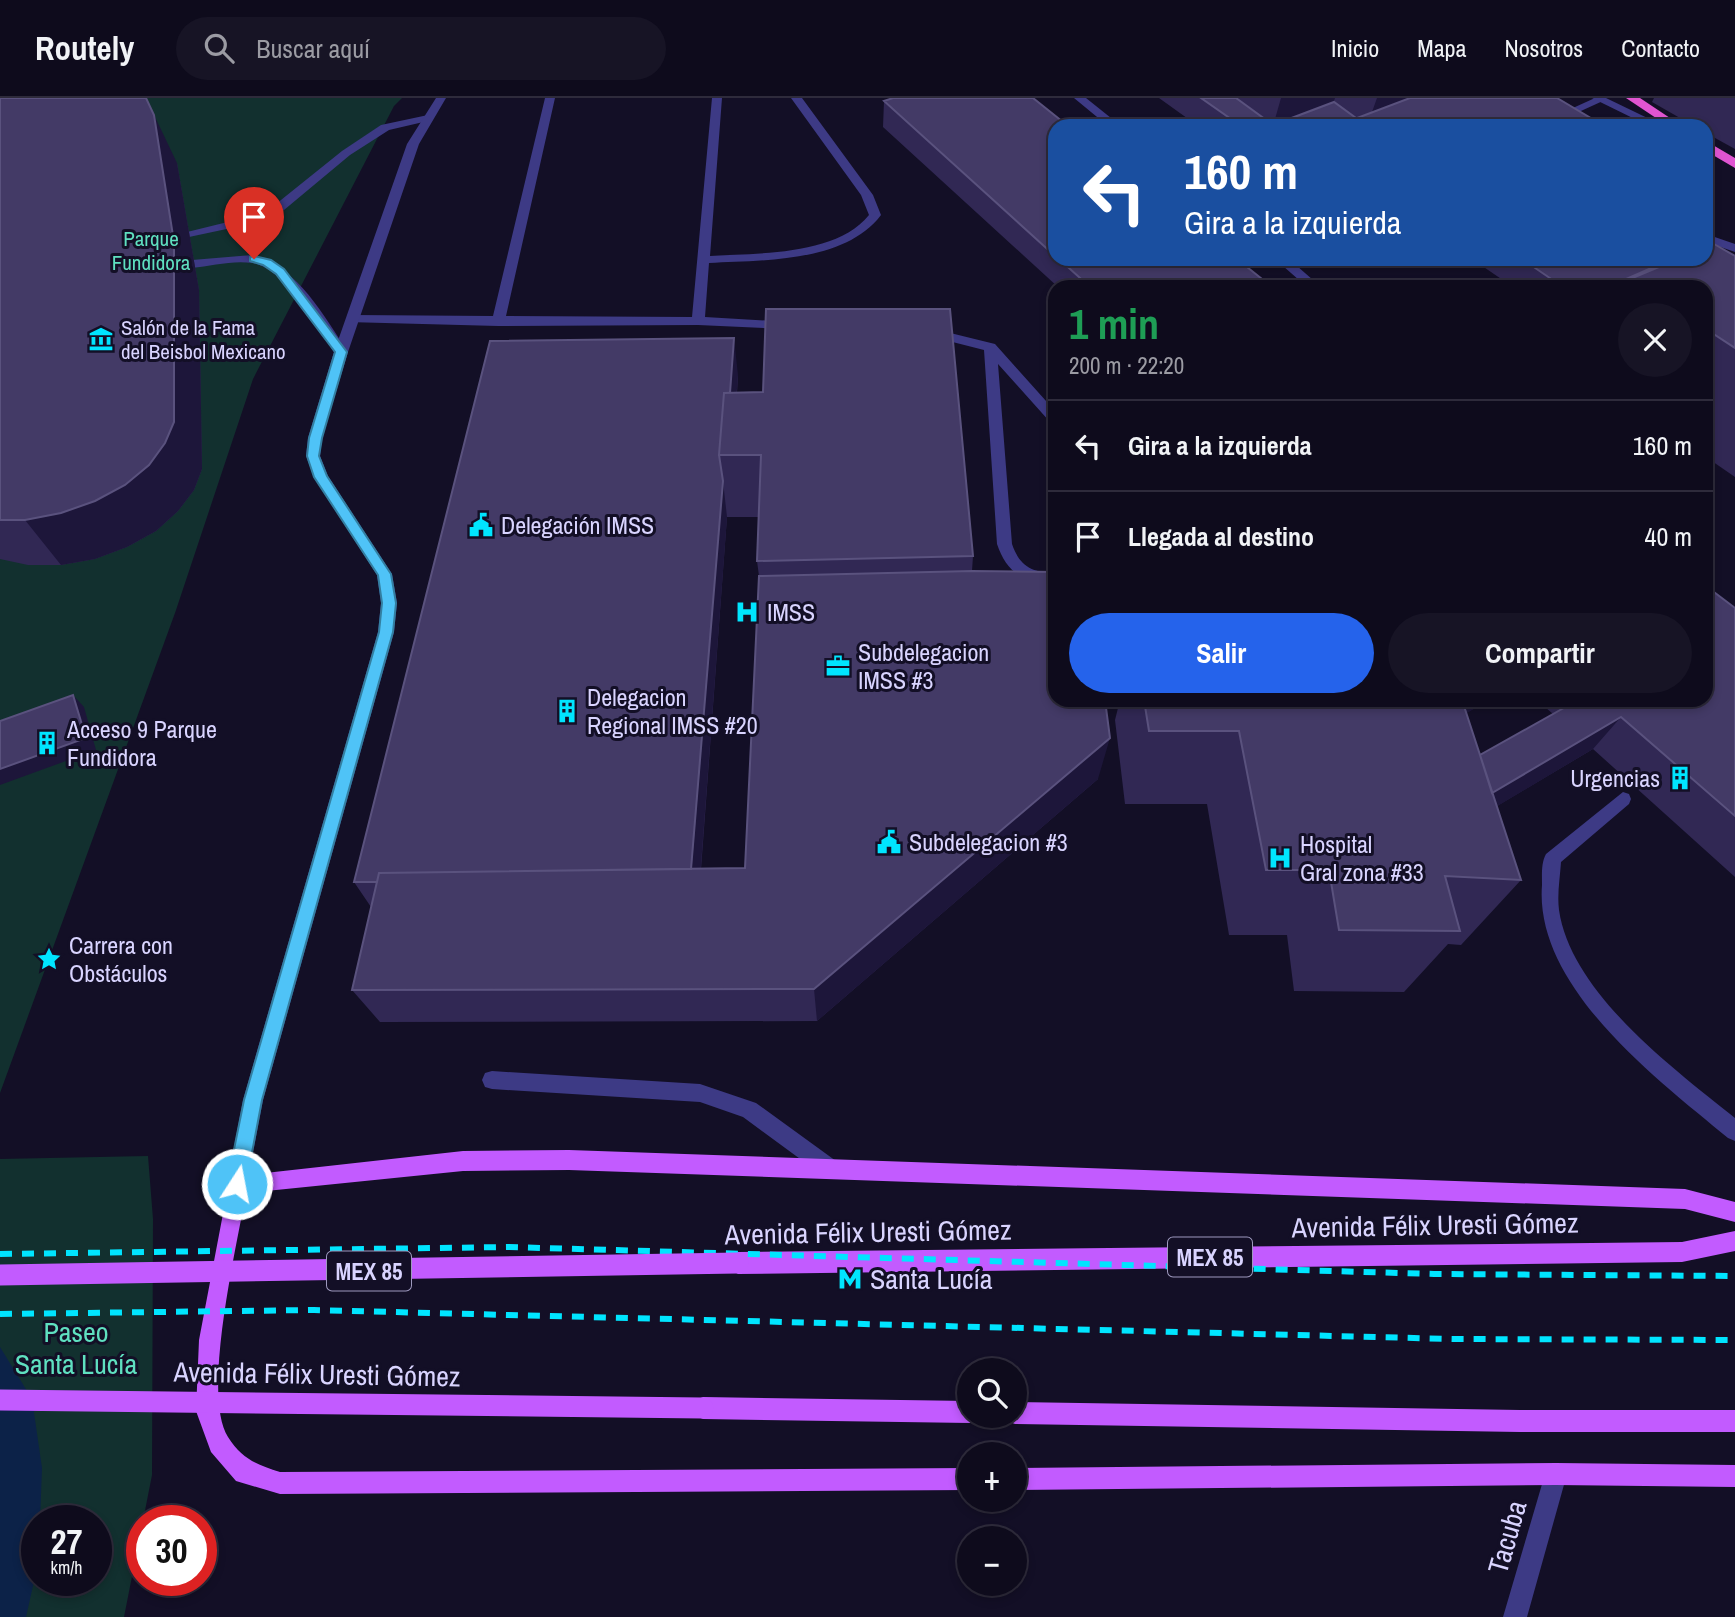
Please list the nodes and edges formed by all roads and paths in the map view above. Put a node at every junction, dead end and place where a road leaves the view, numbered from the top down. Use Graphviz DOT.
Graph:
graph roads {
  1 [pos="441,98"];
  2 [pos="550,98"];
  3 [pos="717,98"];
  4 [pos="796,98"];
  5 [pos="1079,98"];
  6 [pos="1632,98"];
  7 [pos="1598,99"];
  8 [pos="428,118"];
  9 [pos="1106,119"];
  10 [pos="1554,119"];
  11 [pos="1642,119"];
  12 [pos="1665,119"];
  13 [pos="1713,149"];
  14 [pos="1735,163"];
  15 [pos="189,233"];
  16 [pos="1713,240"];
  17 [pos="1735,248"];
  18 [pos="704,260"];
  19 [pos="192,264"];
  20 [pos="1290,266"];
  21 [pos="1306,280"];
  22 [pos="352,319"];
  23 [pos="498,321"];
  24 [pos="698,321"];
  25 [pos="805,326"];
  26 [pos="912,331"];
  27 [pos="990,347"];
  28 [pos="341,352"];
  29 [pos="1048,411"];
  30 [pos="1048,578"];
  31 [pos="1623,799"];
  32 [pos="492,1080"];
  33 [pos="1735,1131"];
  34 [pos="829,1168"];
  35 [pos="237,1184"];
  36 [pos="1735,1212"];
  37 [pos="1735,1241"];
  38 [pos="0,1275"];
  39 [pos="0,1400"];
  40 [pos="957,1412"];
  41 [pos="1027,1413"];
  42 [pos="1735,1421"];
  43 [pos="1556,1474"];
  44 [pos="1735,1476"];
  45 [pos="957,1479"];
  46 [pos="1027,1479"];
  47 [pos="1516,1617"];
  1 -- 8 [label="street"];
  2 -- 23 [label="street"];
  3 -- 18 [label="street"];
  4 -- 18 [label="street"];
  5 -- 9 [label="street"];
  6 -- 12 [label="highway"];
  7 -- 10 [label="street"];
  7 -- 11 [label="street"];
  8 -- 15 [label="street"];
  8 -- 22 [label="street"];
  13 -- 14 [label="highway"];
  16 -- 17 [label="street"];
  18 -- 24 [label="street"];
  19 -- 28 [label="street"];
  20 -- 21 [label="street"];
  22 -- 23 [label="street"];
  22 -- 28 [label="street"];
  23 -- 24 [label="street"];
  24 -- 25 [label="street"];
  26 -- 27 [label="street"];
  27 -- 29 [label="street"];
  27 -- 30 [label="street"];
  28 -- 35 [label="street"];
  31 -- 33 [label="street"];
  32 -- 34 [label="street"];
  34 -- 35 [label="main road"];
  34 -- 36 [label="main road"];
  35 -- 45 [label="main road"];
  37 -- 38 [label="main road, Avenida Félix Uresti Gómez / MEX 85, bridge"];
  39 -- 40 [label="main road, Avenida Félix Uresti Gómez, bridge"];
  41 -- 42 [label="main road"];
  43 -- 44 [label="main road"];
  43 -- 46 [label="main road"];
  43 -- 47 [label="street, Tacuba"];
}
